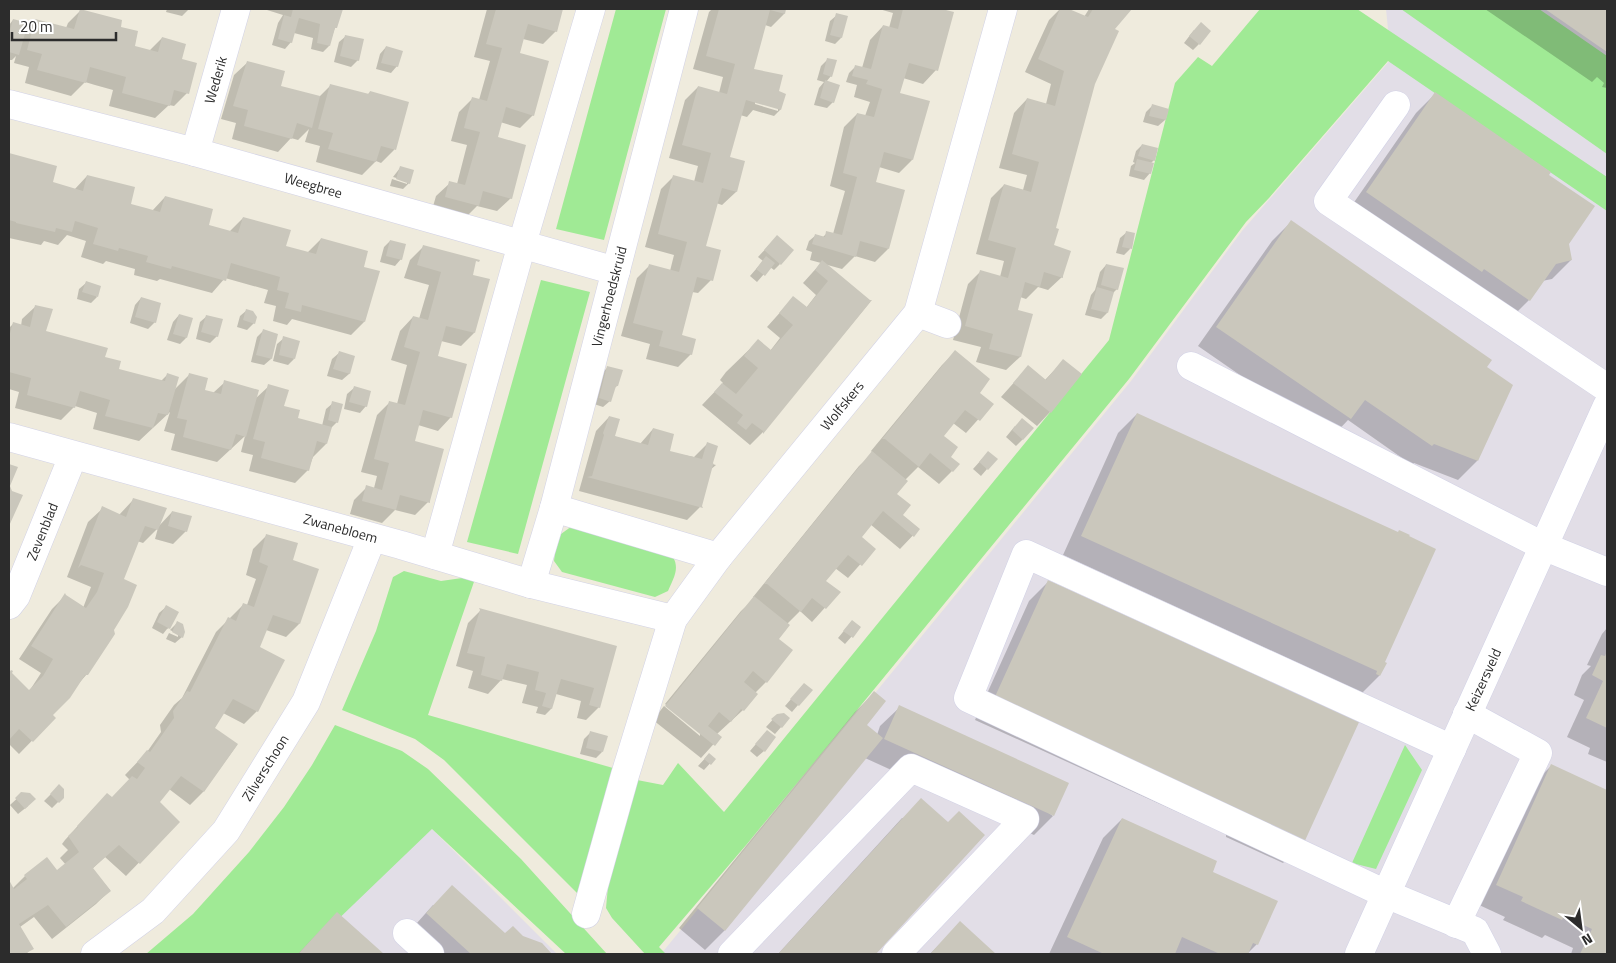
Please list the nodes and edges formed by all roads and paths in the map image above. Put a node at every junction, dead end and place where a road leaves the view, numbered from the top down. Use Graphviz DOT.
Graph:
graph roads {
  1 [pos="236,9"];
  2 [pos="591,9"];
  3 [pos="684,9"];
  4 [pos="1003,9"];
  5 [pos="9,104"];
  6 [pos="1396,105"];
  7 [pos="195,152"];
  8 [pos="522,244"];
  9 [pos="616,270"];
  10 [pos="918,314"];
  11 [pos="947,324"];
  12 [pos="1192,366"];
  13 [pos="1607,388"];
  14 [pos="1607,406"];
  15 [pos="9,437"];
  16 [pos="73,456"];
  17 [pos="554,508"];
  18 [pos="372,538"];
  19 [pos="1543,546"];
  20 [pos="435,555"];
  21 [pos="718,557"];
  22 [pos="1607,572"];
  23 [pos="531,584"];
  24 [pos="9,605"];
  25 [pos="673,619"];
  26 [pos="1467,714"];
  27 [pos="1452,749"];
  28 [pos="1386,894"];
  29 [pos="586,914"];
  30 [pos="1456,924"];
  31 [pos="407,933"];
  32 [pos="95,954"];
  33 [pos="430,954"];
  34 [pos="732,954"];
  35 [pos="896,954"];
  36 [pos="1359,954"];
  37 [pos="1486,954"];
  1 -- 7 [label="street, Wederik"];
  2 -- 8 [label="street"];
  3 -- 9 [label="street, Vingerhoedskruid"];
  4 -- 10 [label="street, Wolfskers"];
  5 -- 7 [label="street, Weegbree"];
  6 -- 13 [label="street"];
  7 -- 8 [label="street, Weegbree"];
  8 -- 9 [label="street, Weegbree"];
  8 -- 20 [label="street"];
  9 -- 17 [label="street, Vingerhoedskruid"];
  10 -- 11 [label="street"];
  10 -- 21 [label="street, Wolfskers"];
  12 -- 19 [label="street"];
  14 -- 19 [label="street, Keizersveld"];
  15 -- 16 [label="street, Zwanebloem"];
  16 -- 18 [label="street, Zwanebloem"];
  16 -- 24 [label="street, Zevenblad"];
  17 -- 21 [label="street"];
  17 -- 23 [label="street, Vingerhoedskruid"];
  18 -- 20 [label="street, Zwanebloem"];
  18 -- 32 [label="street, Zilverschoon"];
  19 -- 22 [label="street"];
  19 -- 26 [label="street, Keizersveld"];
  20 -- 23 [label="street, Zwanebloem"];
  21 -- 25 [label="street, Wolfskers"];
  23 -- 25 [label="street, Zwanebloem"];
  25 -- 29 [label="street, Wolfskers"];
  26 -- 27 [label="street, Keizersveld"];
  26 -- 30 [label="street"];
  27 -- 28 [label="street, Keizersveld"];
  27 -- 28 [label="street"];
  28 -- 30 [label="street"];
  28 -- 36 [label="street, Keizersveld"];
  30 -- 37 [label="street"];
  31 -- 33 [label="street"];
  34 -- 35 [label="street"];
}
